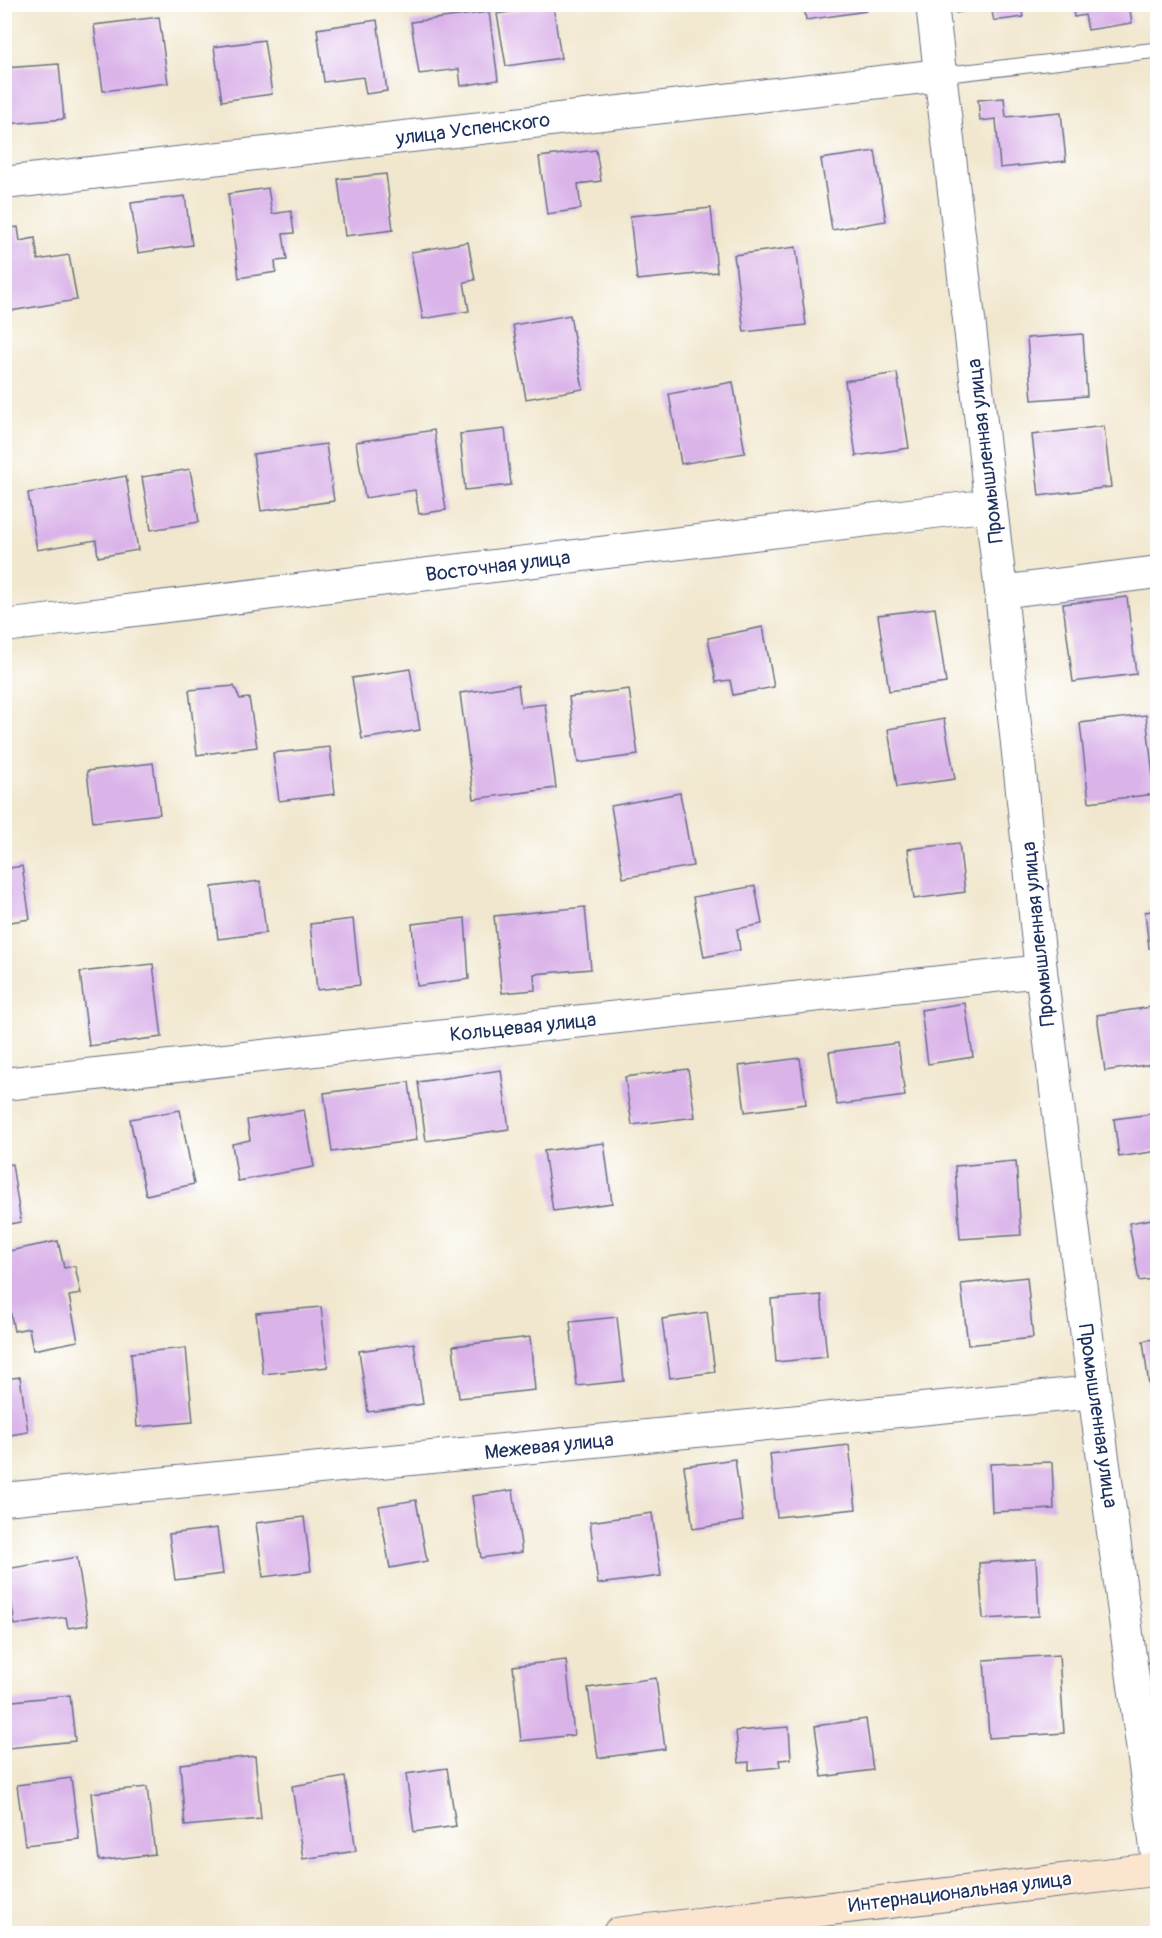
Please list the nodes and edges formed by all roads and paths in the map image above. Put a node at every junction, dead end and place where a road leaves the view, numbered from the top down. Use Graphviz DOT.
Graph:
graph roads {
  1 [pos="932,4"];
  2 [pos="1158,50"];
  3 [pos="941,75"];
  4 [pos="4,183"];
  5 [pos="991,505"];
  6 [pos="1158,572"];
  7 [pos="1001,592"];
  8 [pos="4,626"];
  9 [pos="1041,970"];
  10 [pos="4,1084"];
  11 [pos="1094,1392"];
  12 [pos="4,1499"];
  13 [pos="1158,1862"];
  14 [pos="1158,1869"];
  15 [pos="619,1934"];
  1 -- 3 [label="street, Промышленная улица"];
  2 -- 3 [label="lane"];
  3 -- 4 [label="street, улица Успенского"];
  3 -- 5 [label="street, Промышленная улица"];
  5 -- 7 [label="street, Промышленная улица"];
  5 -- 8 [label="street, Восточная улица"];
  6 -- 7 [label="street"];
  7 -- 9 [label="street, Промышленная улица"];
  9 -- 10 [label="street, Кольцевая улица"];
  9 -- 11 [label="street, Промышленная улица"];
  11 -- 12 [label="street, Межевая улица"];
  11 -- 13 [label="street, Промышленная улица"];
  14 -- 15 [label="street, Интернациональная улица"];
}
